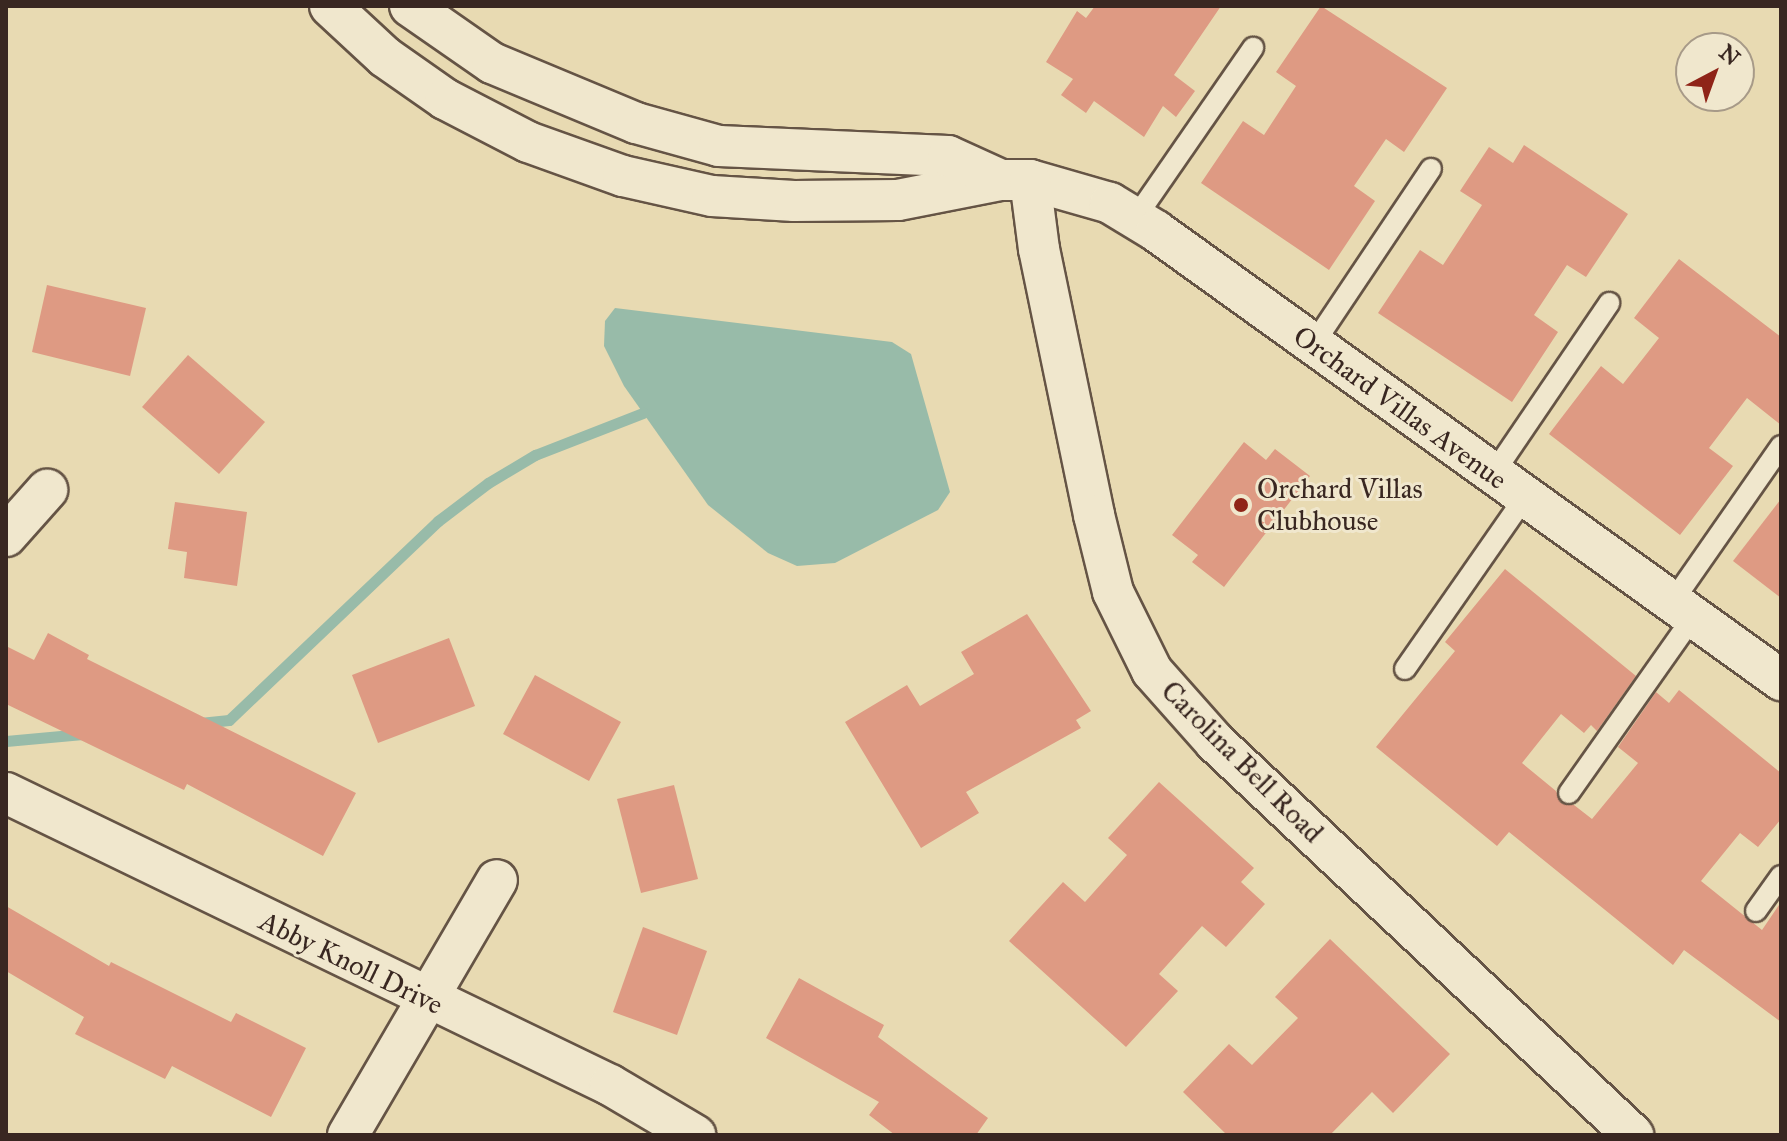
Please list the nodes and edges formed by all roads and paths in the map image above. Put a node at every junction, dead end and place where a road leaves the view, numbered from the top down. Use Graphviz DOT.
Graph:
graph roads {
  1 [pos="330,6"];
  2 [pos="410,6"];
  3 [pos="1253,48"];
  4 [pos="636,123"];
  5 [pos="1431,169"];
  6 [pos="623,176"];
  7 [pos="1016,180"];
  8 [pos="1136,217"];
  9 [pos="1609,303"];
  10 [pos="1313,345"];
  11 [pos="1781,446"];
  12 [pos="1493,474"];
  13 [pos="47,490"];
  14 [pos="1525,497"];
  15 [pos="6,536"];
  16 [pos="1683,609"];
  17 [pos="1405,669"];
  18 [pos="1781,680"];
  19 [pos="6,793"];
  20 [pos="1569,793"];
  21 [pos="1781,876"];
  22 [pos="497,880"];
  23 [pos="1756,911"];
  24 [pos="425,1000"];
  25 [pos="348,1135"];
  26 [pos="695,1135"];
  27 [pos="1633,1135"];
  1 -- 6 [label="street, Orchard Villas Avenue"];
  2 -- 4 [label="street, Orchard Villas Avenue"];
  3 -- 8 [label="lane"];
  4 -- 6 [label="street"];
  4 -- 7 [label="street, Orchard Villas Avenue"];
  5 -- 10 [label="lane"];
  6 -- 7 [label="street, Orchard Villas Avenue"];
  7 -- 8 [label="street, Orchard Villas Avenue"];
  7 -- 27 [label="street, Carolina Bell Road"];
  8 -- 10 [label="street, Orchard Villas Avenue"];
  9 -- 12 [label="lane"];
  10 -- 12 [label="street, Orchard Villas Avenue"];
  11 -- 16 [label="lane"];
  12 -- 14 [label="street, Orchard Villas Avenue"];
  13 -- 15 [label="street"];
  14 -- 16 [label="street, Orchard Villas Avenue"];
  14 -- 17 [label="lane"];
  16 -- 18 [label="street, Orchard Villas Avenue"];
  16 -- 20 [label="lane"];
  19 -- 24 [label="street, Abby Knoll Drive"];
  21 -- 23 [label="lane"];
  22 -- 24 [label="street"];
  24 -- 25 [label="street"];
  24 -- 26 [label="street, Abby Knoll Drive"];
}
